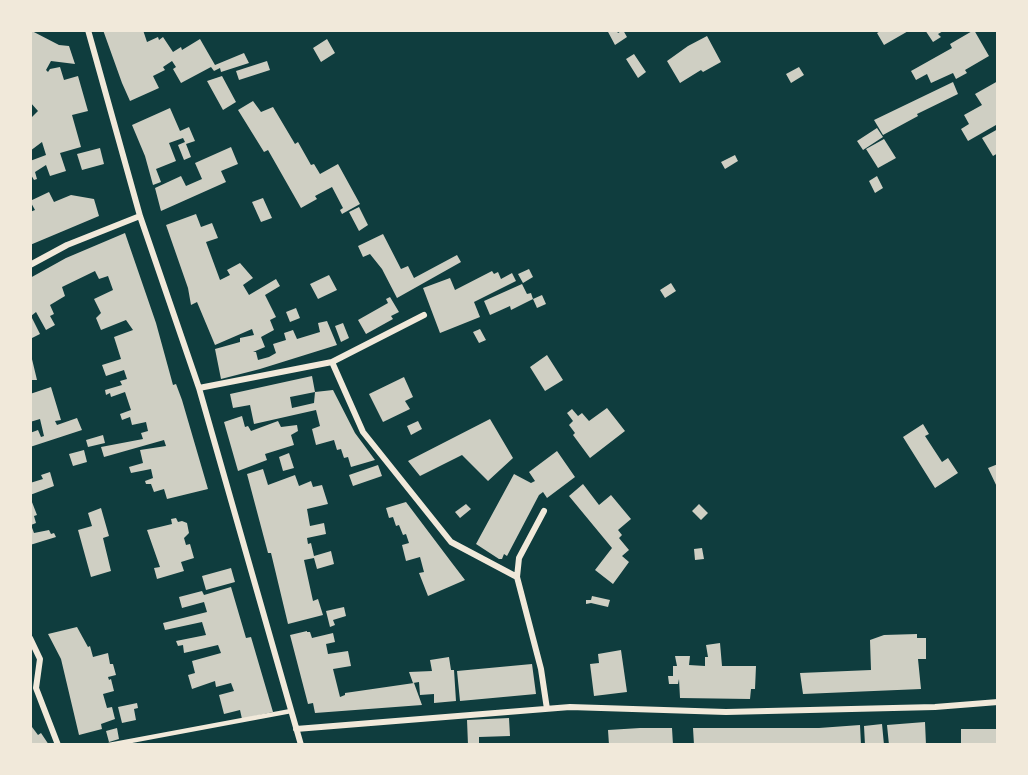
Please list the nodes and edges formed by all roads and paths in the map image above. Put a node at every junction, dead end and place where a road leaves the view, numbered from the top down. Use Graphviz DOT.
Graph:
graph roads {
  1 [pos="88,30"];
  2 [pos="140,216"];
  3 [pos="30,265"];
  4 [pos="424,315"];
  5 [pos="332,362"];
  6 [pos="199,388"];
  7 [pos="544,512"];
  8 [pos="517,577"];
  9 [pos="30,638"];
  10 [pos="33,691"];
  11 [pos="998,702"];
  12 [pos="547,709"];
  13 [pos="291,711"];
  14 [pos="296,729"];
  15 [pos="58,745"];
  16 [pos="109,745"];
  17 [pos="301,745"];
  1 -- 2 [label="street"];
  2 -- 3 [label="street"];
  2 -- 6 [label="street"];
  4 -- 5 [label="street"];
  5 -- 6 [label="street"];
  5 -- 8 [label="street"];
  6 -- 13 [label="street"];
  7 -- 8 [label="street"];
  8 -- 12 [label="street"];
  9 -- 10 [label="street"];
  10 -- 15 [label="street"];
  11 -- 12 [label="street"];
  12 -- 14 [label="street"];
  13 -- 14 [label="street"];
  13 -- 16 [label="lane"];
  14 -- 17 [label="street"];
}
